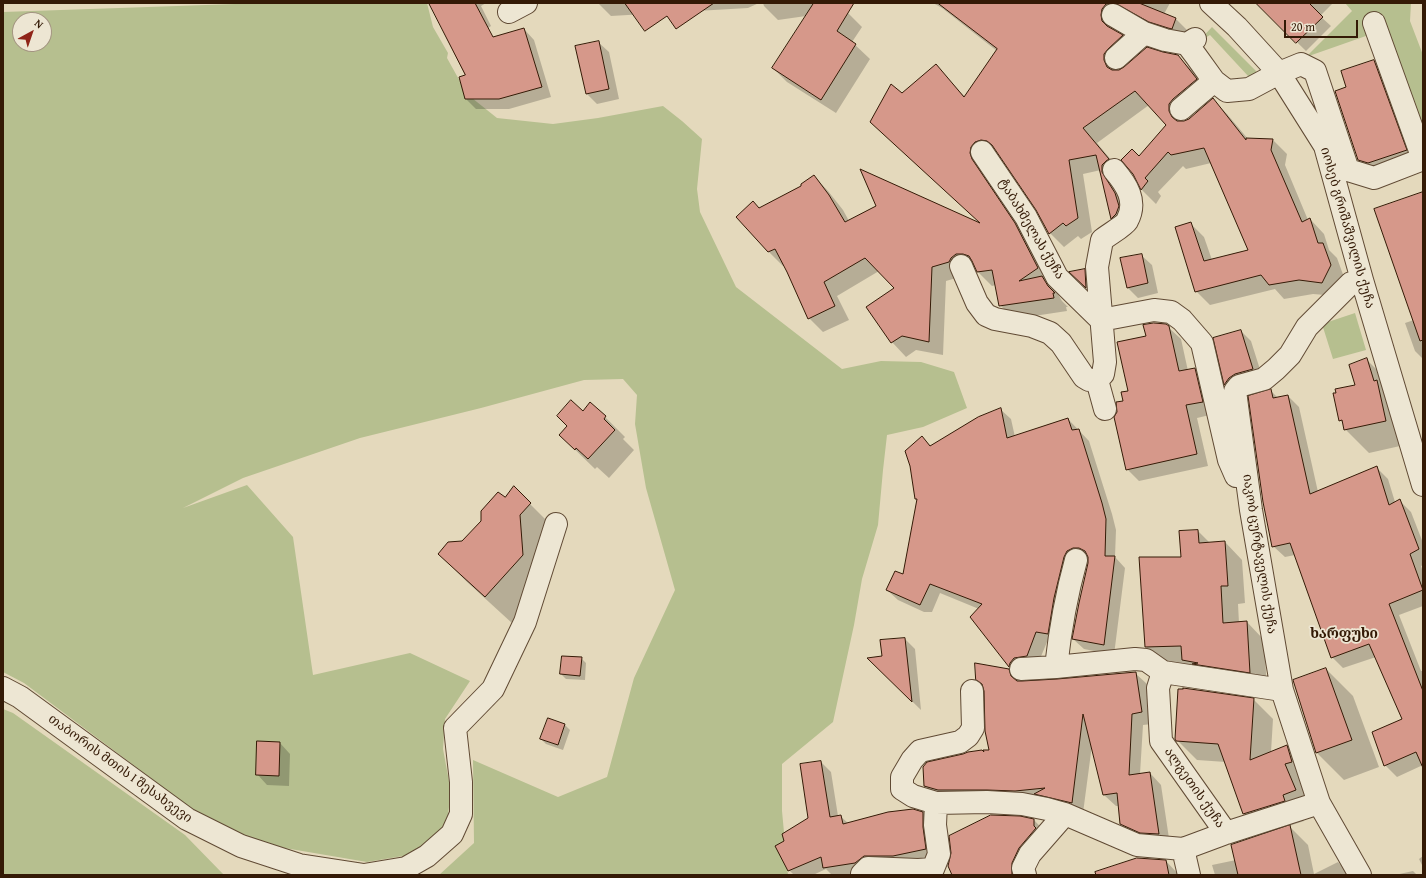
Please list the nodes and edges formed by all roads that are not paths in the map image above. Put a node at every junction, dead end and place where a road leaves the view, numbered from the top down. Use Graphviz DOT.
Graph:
graph roads {
  1 [pos="1210,3"];
  2 [pos="1113,15"];
  3 [pos="1374,23"];
  4 [pos="1144,33"];
  5 [pos="1116,58"];
  6 [pos="1279,73"];
  7 [pos="1214,81"];
  8 [pos="1181,109"];
  9 [pos="982,152"];
  10 [pos="1423,159"];
  11 [pos="1114,170"];
  12 [pos="960,266"];
  13 [pos="1362,280"];
  14 [pos="1101,320"];
  15 [pos="1097,380"];
  16 [pos="1106,409"];
  17 [pos="1423,485"];
  18 [pos="1251,510"];
  19 [pos="556,524"];
  20 [pos="1076,560"];
  21 [pos="1056,667"];
  22 [pos="1021,669"];
  23 [pos="1163,672"];
  24 [pos="3,688"];
  25 [pos="1282,690"];
  26 [pos="972,691"];
  27 [pos="936,803"];
  28 [pos="1319,803"];
  29 [pos="1065,814"];
  30 [pos="1226,833"];
  31 [pos="1183,849"];
  32 [pos="863,875"];
  33 [pos="1025,875"];
  34 [pos="1189,875"];
  35 [pos="1360,875"];
  1 -- 6 [label="street, იოსებ გრიშაშვილის ქუჩა"];
  2 -- 4 [label="street"];
  3 -- 10 [label="street"];
  4 -- 5 [label="street"];
  4 -- 7 [label="street"];
  6 -- 7 [label="street"];
  6 -- 10 [label="street"];
  6 -- 13 [label="street, იოსებ გრიშაშვილის ქუჩა"];
  7 -- 8 [label="street"];
  9 -- 14 [label="street, ტაბახმელას ქუჩა"];
  11 -- 14 [label="street"];
  12 -- 15 [label="street"];
  13 -- 17 [label="street, იოსებ გრიშაშვილის ქუჩა"];
  13 -- 18 [label="street, იაკობ ცურტაველის ქუჩა"];
  14 -- 15 [label="street"];
  14 -- 18 [label="street"];
  15 -- 16 [label="street"];
  18 -- 25 [label="street, იაკობ ცურტაველის ქუჩა"];
  19 -- 24 [label="street, თაბორის მთის I შესახვევი"];
  20 -- 21 [label="street"];
  21 -- 22 [label="street"];
  21 -- 23 [label="street"];
  23 -- 25 [label="street"];
  23 -- 30 [label="street, ალგეთის ქუჩა"];
  25 -- 28 [label="street, იაკობ ცურტაველის ქუჩა"];
  26 -- 27 [label="street"];
  27 -- 29 [label="street"];
  27 -- 32 [label="street"];
  28 -- 30 [label="street"];
  28 -- 35 [label="street, იაკობ ცურტაველის ქუჩა"];
  29 -- 31 [label="street"];
  29 -- 33 [label="street"];
  30 -- 31 [label="street"];
  31 -- 34 [label="street"];
}
